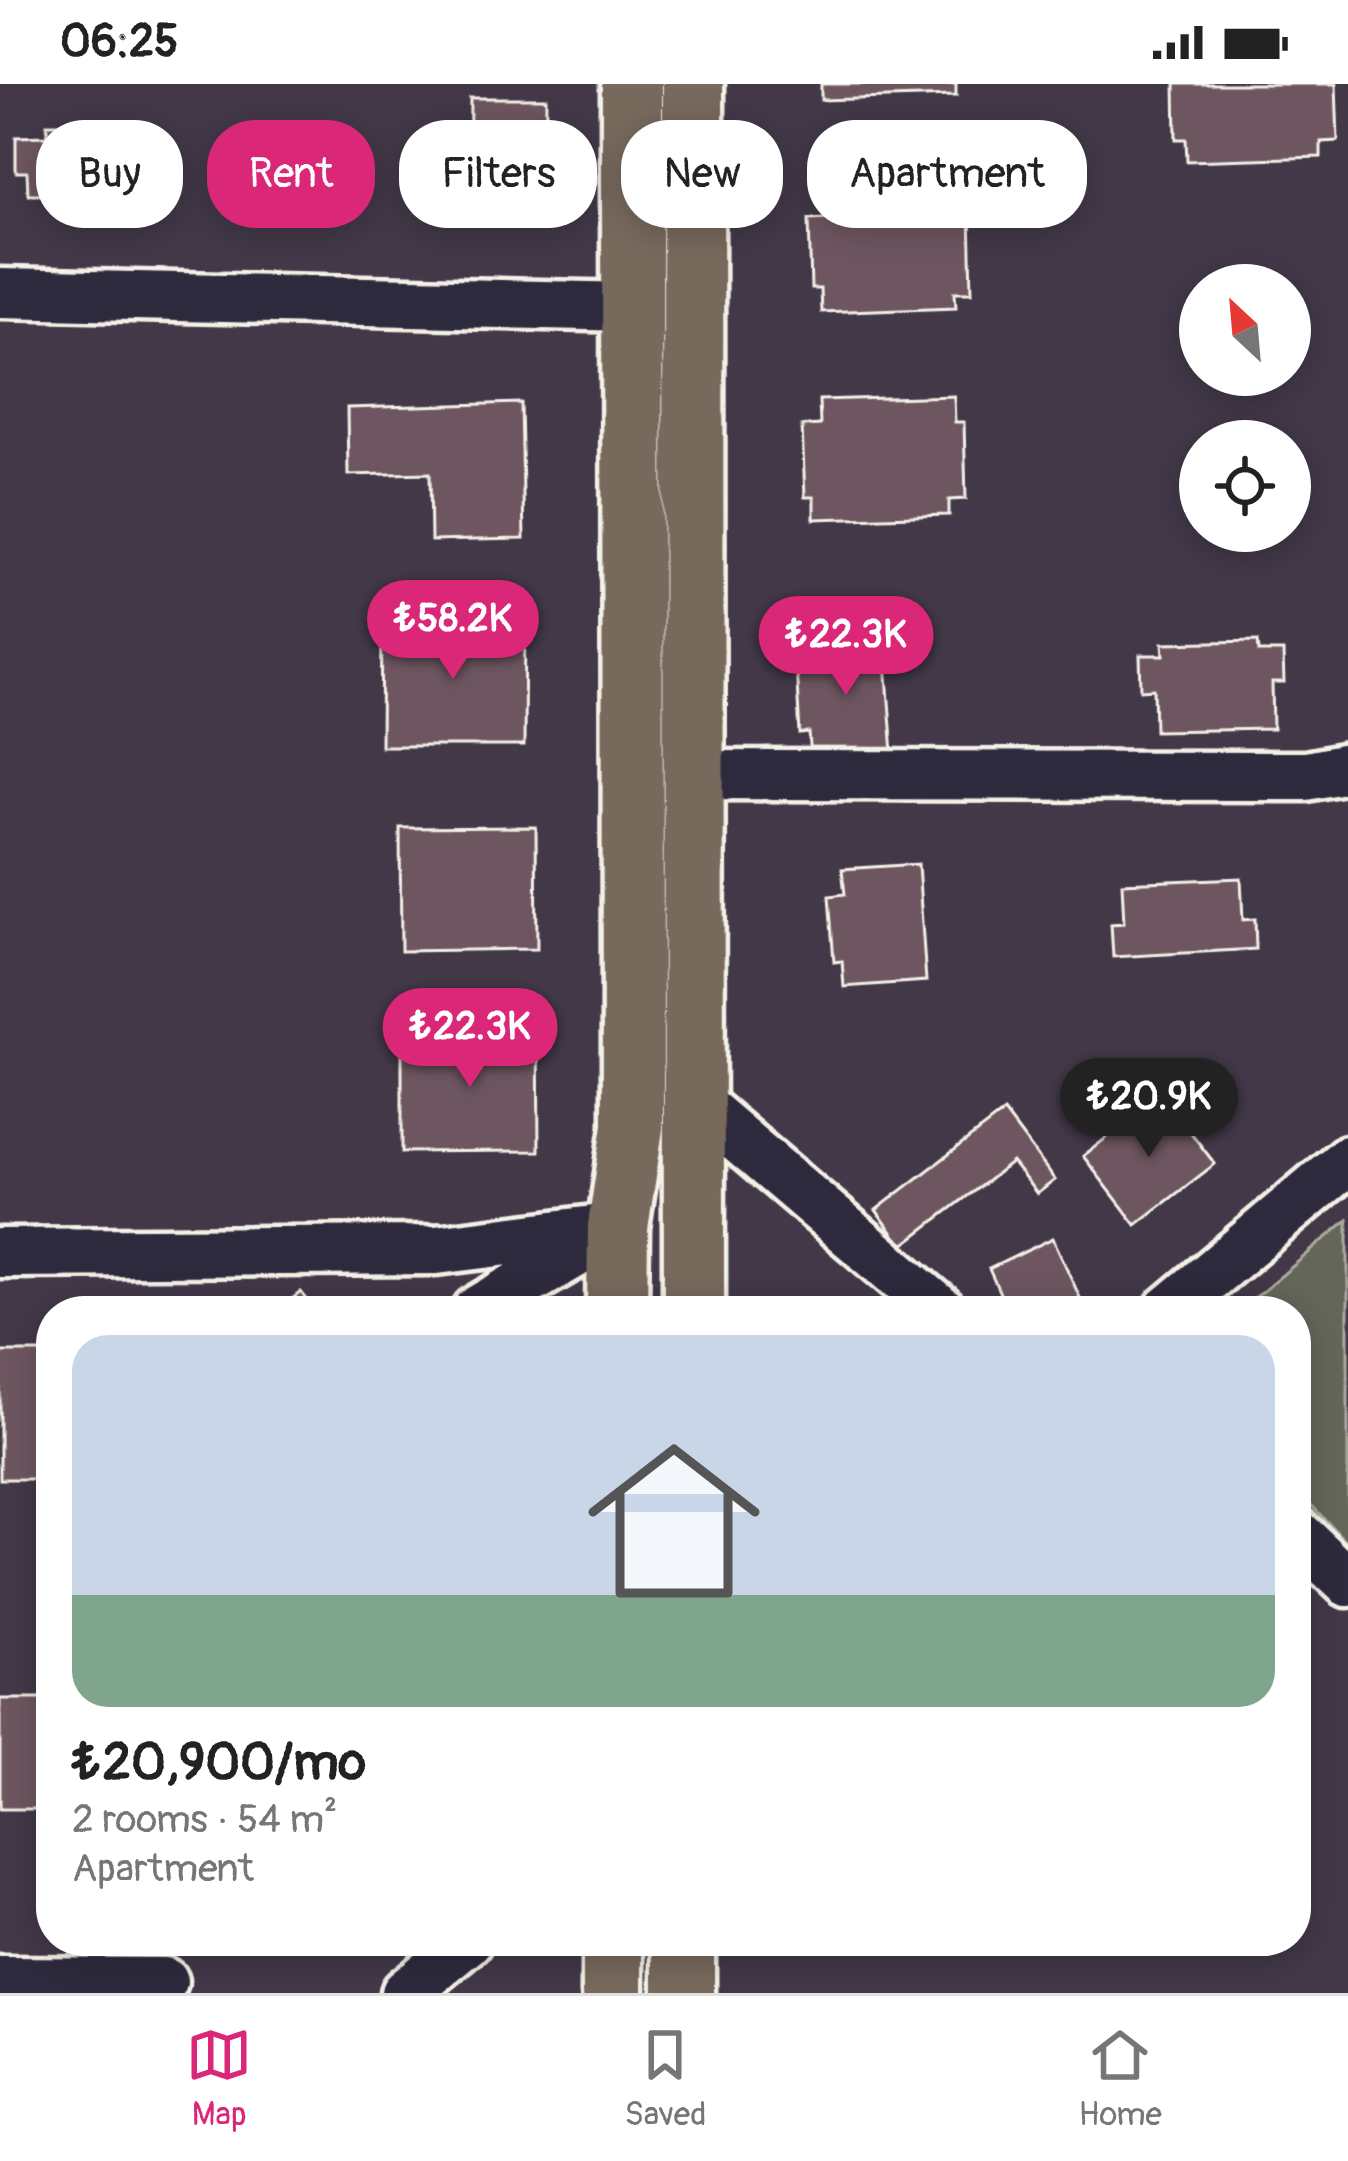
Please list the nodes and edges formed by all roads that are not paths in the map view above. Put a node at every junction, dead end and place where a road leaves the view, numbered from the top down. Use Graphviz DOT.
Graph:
graph roads {
  1 [pos="632,84"];
  2 [pos="693,84"];
  3 [pos="0,293"];
  4 [pos="635,307"];
  5 [pos="1348,768"];
  6 [pos="693,775"];
  7 [pos="693,1100"];
  8 [pos="1348,1160"];
  9 [pos="618,1227"];
  10 [pos="0,1253"];
  11 [pos="502,1296"];
  12 [pos="617,1296"];
  13 [pos="694,1296"];
  14 [pos="923,1296"];
  15 [pos="1186,1296"];
  16 [pos="1311,1547"];
  17 [pos="1348,1582"];
  18 [pos="449,1956"];
  19 [pos="613,1956"];
  20 [pos="684,1956"];
  21 [pos="163,1972"];
  22 [pos="0,1981"];
  23 [pos="405,1993"];
  24 [pos="613,1993"];
  25 [pos="684,1993"];
  1 -- 4 [label="main road"];
  2 -- 6 [label="main road"];
  3 -- 4 [label="street"];
  4 -- 9 [label="main road"];
  5 -- 6 [label="street"];
  6 -- 7 [label="main road"];
  7 -- 13 [label="main road"];
  7 -- 14 [label="street"];
  8 -- 15 [label="street"];
  9 -- 10 [label="street"];
  9 -- 11 [label="street"];
  9 -- 12 [label="main road"];
  16 -- 17 [label="street"];
  18 -- 23 [label="street"];
  19 -- 24 [label="main road"];
  20 -- 25 [label="main road"];
  21 -- 22 [label="street"];
}
